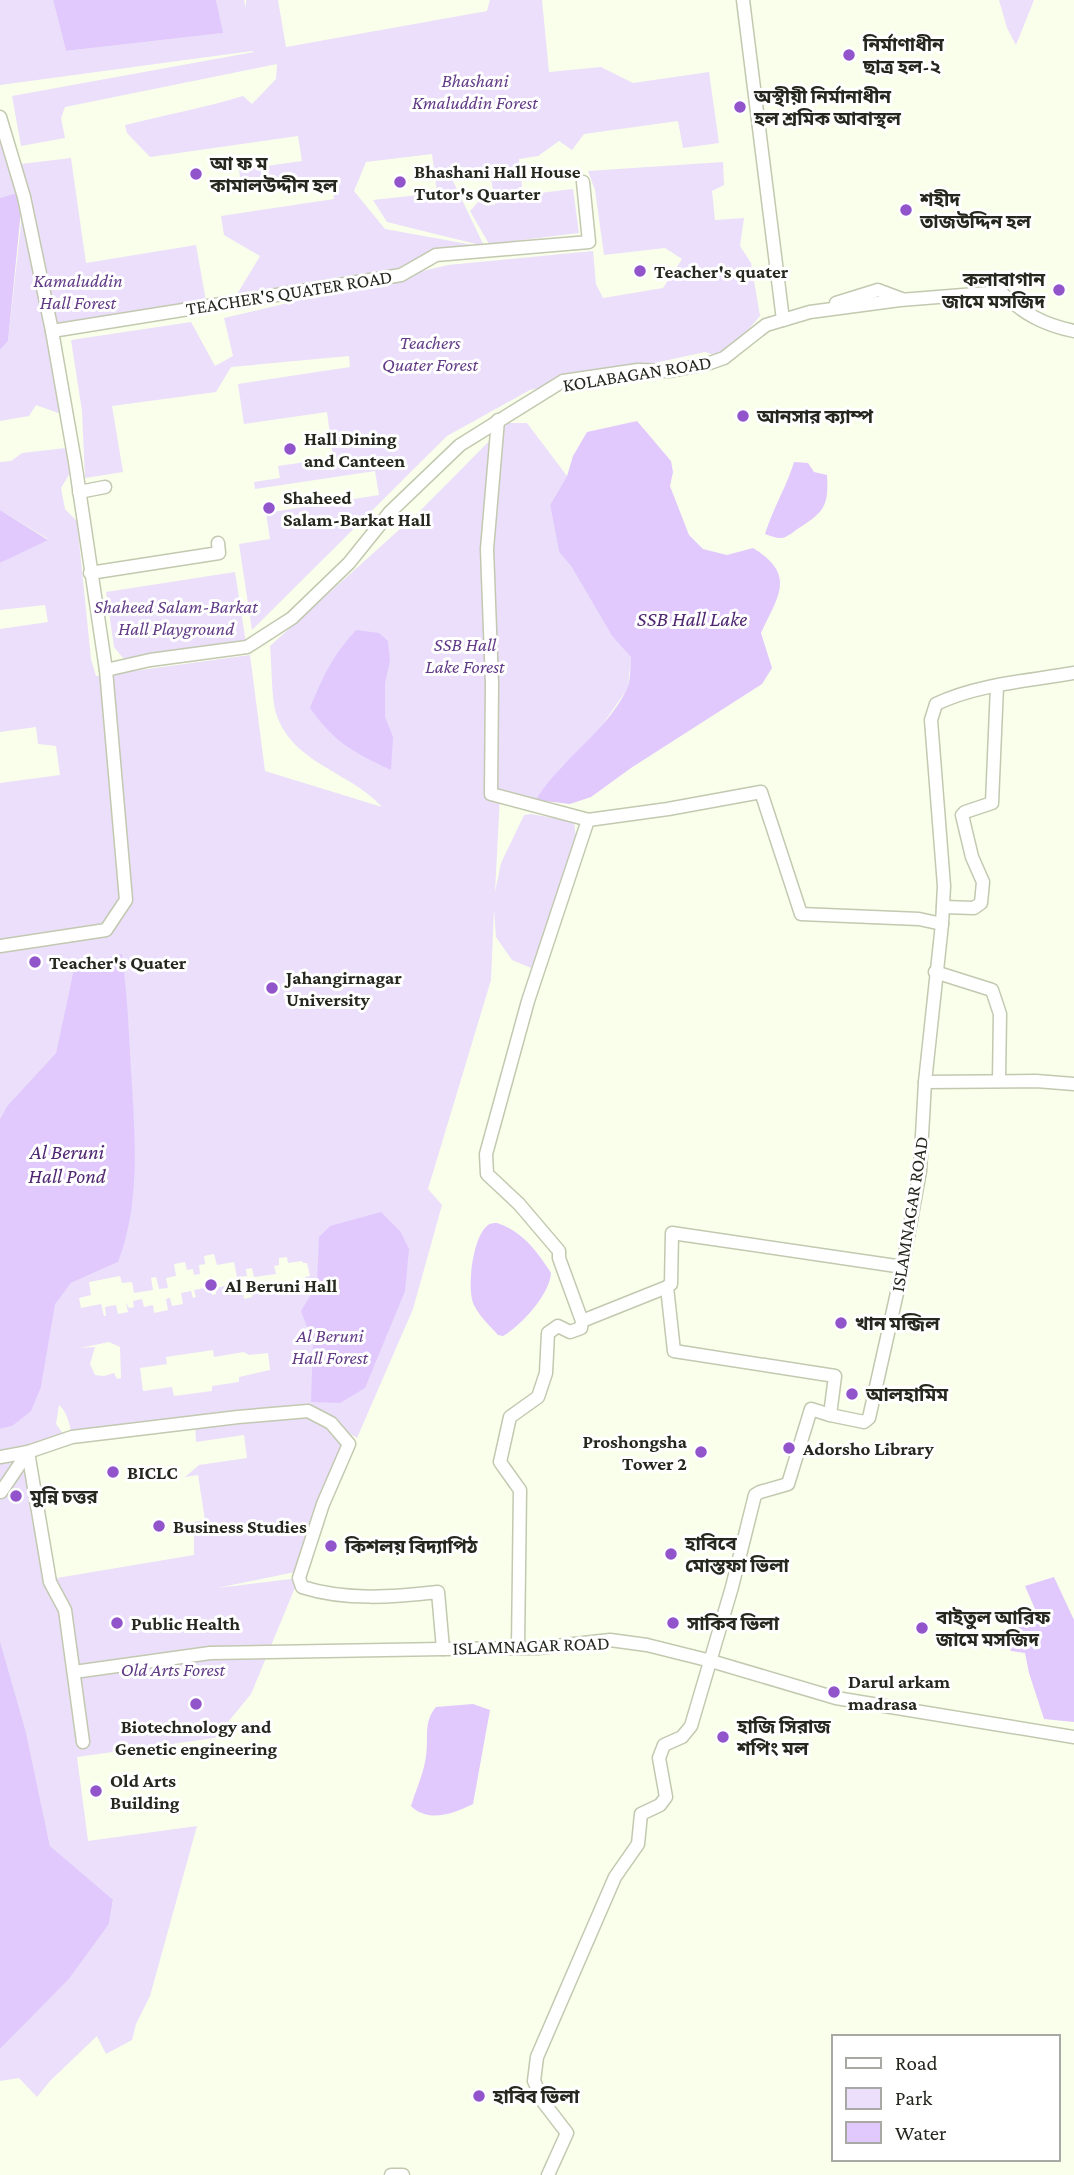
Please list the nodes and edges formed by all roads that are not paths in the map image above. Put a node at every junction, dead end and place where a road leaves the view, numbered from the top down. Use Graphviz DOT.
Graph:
graph roads {
  1 [pos="743,0"];
  2 [pos="0,117"];
  3 [pos="6,159"];
  4 [pos="583,182"];
  5 [pos="783,320"];
  6 [pos="52,331"];
  7 [pos="1074,331"];
  8 [pos="498,420"];
  9 [pos="105,486"];
  10 [pos="79,492"];
  11 [pos="218,543"];
  12 [pos="90,573"];
  13 [pos="106,670"];
  14 [pos="1074,673"];
  15 [pos="997,686"];
  16 [pos="589,820"];
  17 [pos="943,907"];
  18 [pos="942,924"];
  19 [pos="0,946"];
  20 [pos="935,972"];
  21 [pos="999,1081"];
  22 [pos="925,1082"];
  23 [pos="1074,1084"];
  24 [pos="903,1267"];
  25 [pos="667,1287"];
  26 [pos="582,1321"];
  27 [pos="830,1415"];
  28 [pos="29,1452"];
  29 [pos="0,1457"];
  30 [pos="1,1492"];
  31 [pos="443,1648"];
  32 [pos="518,1648"];
  33 [pos="711,1661"];
  34 [pos="74,1672"];
  35 [pos="1074,1737"];
  36 [pos="83,1742"];
  37 [pos="391,2175"];
  38 [pos="403,2175"];
  39 [pos="548,2175"];
  1 -- 5 [label="street"];
  2 -- 3 [label="street"];
  3 -- 6 [label="street"];
  4 -- 6 [label="street, TEACHER'S QUATER ROAD"];
  5 -- 7 [label="street, KOLABAGAN ROAD"];
  5 -- 8 [label="street, KOLABAGAN ROAD"];
  6 -- 10 [label="street"];
  8 -- 13 [label="street, KOLABAGAN ROAD"];
  8 -- 16 [label="street"];
  9 -- 10 [label="street"];
  10 -- 12 [label="street"];
  11 -- 12 [label="street"];
  12 -- 13 [label="street"];
  13 -- 19 [label="street"];
  14 -- 15 [label="street"];
  15 -- 17 [label="street, ISLAMNAGAR ROAD"];
  15 -- 17 [label="street"];
  16 -- 18 [label="street"];
  16 -- 26 [label="street"];
  17 -- 18 [label="street, ISLAMNAGAR ROAD"];
  18 -- 20 [label="street, ISLAMNAGAR ROAD"];
  20 -- 21 [label="street"];
  20 -- 22 [label="street, ISLAMNAGAR ROAD"];
  21 -- 22 [label="street"];
  21 -- 23 [label="street"];
  22 -- 24 [label="street, ISLAMNAGAR ROAD"];
  24 -- 25 [label="street"];
  24 -- 27 [label="street, ISLAMNAGAR ROAD"];
  25 -- 26 [label="street"];
  25 -- 27 [label="street"];
  26 -- 32 [label="street"];
  27 -- 33 [label="street"];
  28 -- 29 [label="street"];
  28 -- 30 [label="street"];
  28 -- 31 [label="street, ISLAMNAGAR ROAD"];
  28 -- 34 [label="street"];
  31 -- 32 [label="street, ISLAMNAGAR ROAD"];
  31 -- 34 [label="street"];
  32 -- 33 [label="street, ISLAMNAGAR ROAD"];
  33 -- 35 [label="street, ISLAMNAGAR ROAD"];
  33 -- 39 [label="street"];
  34 -- 36 [label="street"];
  37 -- 38 [label="street"];
}
